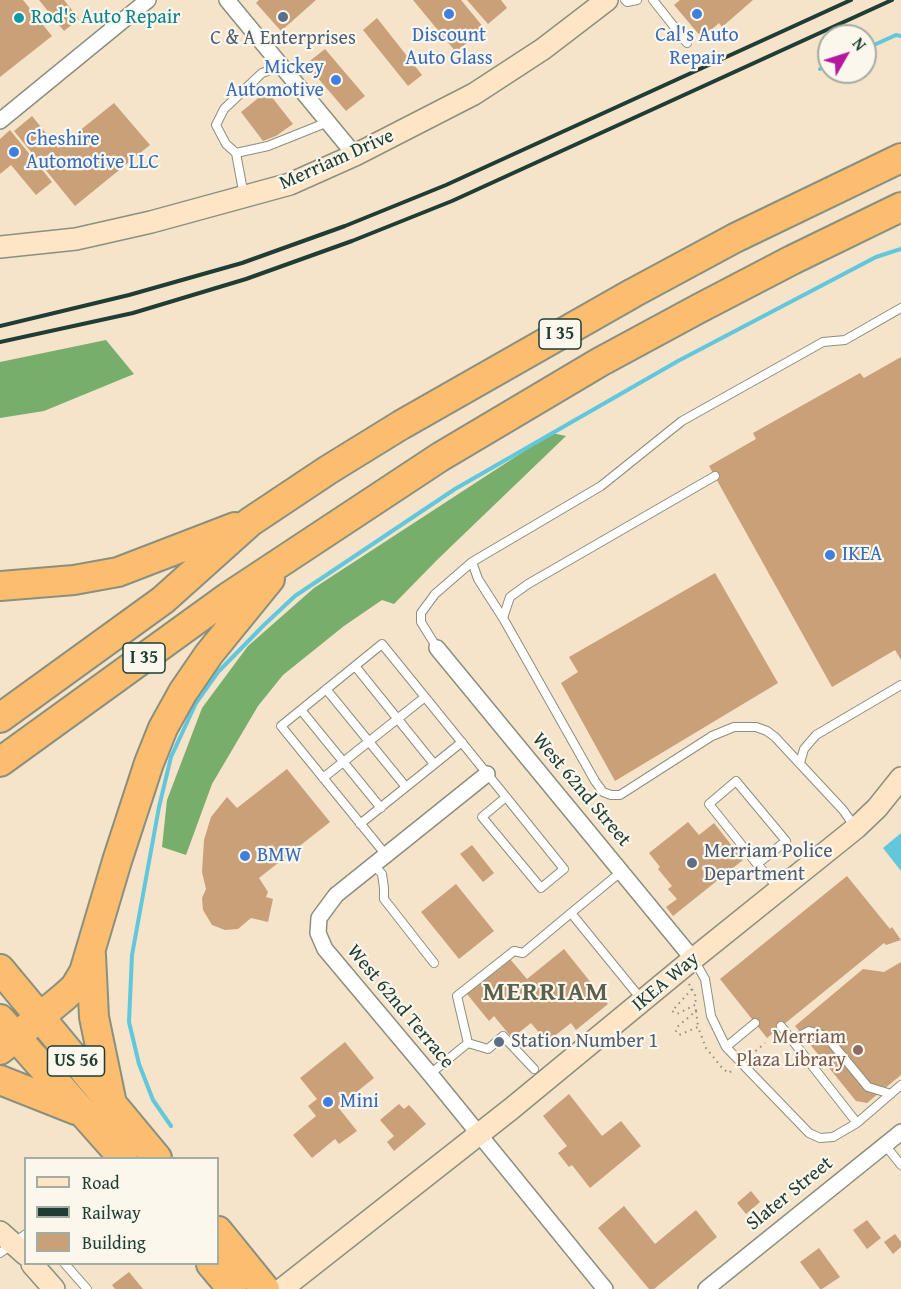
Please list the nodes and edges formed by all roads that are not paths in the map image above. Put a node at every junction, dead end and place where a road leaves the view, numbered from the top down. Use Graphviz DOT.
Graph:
graph roads {
  1 [pos="148,0"];
  2 [pos="227,0"];
  3 [pos="607,0"];
  4 [pos="625,0"];
  5 [pos="637,0"];
  6 [pos="653,0"];
  7 [pos="687,43"];
  8 [pos="281,66"];
  9 [pos="0,120"];
  10 [pos="328,123"];
  11 [pos="236,153"];
  12 [pos="355,155"];
  13 [pos="895,158"];
  14 [pos="244,196"];
  15 [pos="901,207"];
  16 [pos="0,247"];
  17 [pos="901,308"];
  18 [pos="715,476"];
  19 [pos="250,522"];
  20 [pos="290,555"];
  21 [pos="472,562"];
  22 [pos="0,586"];
  23 [pos="503,618"];
  24 [pos="437,648"];
  25 [pos="355,666"];
  26 [pos="901,685"];
  27 [pos="326,689"];
  28 [pos="425,697"];
  29 [pos="301,710"];
  30 [pos="0,718"];
  31 [pos="398,719"];
  32 [pos="369,742"];
  33 [pos="462,742"];
  34 [pos="0,762"];
  35 [pos="344,762"];
  36 [pos="800,763"];
  37 [pos="434,764"];
  38 [pos="487,774"];
  39 [pos="323,778"];
  40 [pos="901,778"];
  41 [pos="406,788"];
  42 [pos="506,797"];
  43 [pos="381,808"];
  44 [pos="360,824"];
  45 [pos="856,828"];
  46 [pos="380,860"];
  47 [pos="757,864"];
  48 [pos="622,871"];
  49 [pos="780,890"];
  50 [pos="571,914"];
  51 [pos="90,950"];
  52 [pos="693,959"];
  53 [pos="434,963"];
  54 [pos="0,969"];
  55 [pos="642,1001"];
  56 [pos="40,1017"];
  57 [pos="755,1023"];
  58 [pos="781,1026"];
  59 [pos="5,1035"];
  60 [pos="793,1040"];
  61 [pos="468,1043"];
  62 [pos="726,1047"];
  63 [pos="534,1069"];
  64 [pos="430,1074"];
  65 [pos="0,1080"];
  66 [pos="901,1085"];
  67 [pos="891,1094"];
  68 [pos="112,1104"];
  69 [pos="80,1111"];
  70 [pos="857,1123"];
  71 [pos="901,1132"];
  72 [pos="478,1134"];
  73 [pos="885,1145"];
  74 [pos="122,1157"];
  75 [pos="156,1157"];
  76 [pos="901,1165"];
  77 [pos="219,1233"];
  78 [pos="35,1265"];
  79 [pos="67,1265"];
  80 [pos="213,1265"];
  81 [pos="54,1289"];
  82 [pos="87,1289"];
  83 [pos="232,1289"];
  84 [pos="265,1289"];
  85 [pos="282,1289"];
  86 [pos="604,1289"];
  87 [pos="706,1289"];
  1 -- 9 [label="street"];
  2 -- 8 [label="street"];
  3 -- 12 [label="street, Merriam Drive"];
  4 -- 5 [label="lane"];
  6 -- 7 [label="lane"];
  8 -- 10 [label="street"];
  8 -- 11 [label="lane"];
  10 -- 11 [label="lane"];
  10 -- 12 [label="street"];
  11 -- 14 [label="lane"];
  12 -- 14 [label="street, Merriam Drive"];
  13 -- 19 [label="highway, I 35"];
  14 -- 16 [label="street, Merriam Drive"];
  15 -- 20 [label="highway, I 35"];
  17 -- 21 [label="lane"];
  18 -- 23 [label="lane"];
  19 -- 22 [label="highway"];
  19 -- 30 [label="highway, I 35"];
  20 -- 34 [label="highway, I 35"];
  20 -- 51 [label="highway"];
  21 -- 23 [label="lane"];
  21 -- 24 [label="lane"];
  23 -- 36 [label="lane"];
  24 -- 48 [label="street, West 62nd Street"];
  25 -- 27 [label="lane"];
  25 -- 28 [label="lane"];
  25 -- 31 [label="lane"];
  26 -- 36 [label="lane"];
  27 -- 29 [label="lane"];
  27 -- 32 [label="lane"];
  28 -- 31 [label="lane"];
  28 -- 33 [label="lane"];
  29 -- 35 [label="lane"];
  29 -- 39 [label="lane"];
  31 -- 32 [label="lane"];
  31 -- 37 [label="lane"];
  32 -- 35 [label="lane"];
  32 -- 41 [label="lane"];
  33 -- 37 [label="lane"];
  33 -- 38 [label="lane"];
  35 -- 39 [label="lane"];
  35 -- 43 [label="lane"];
  36 -- 45 [label="lane"];
  37 -- 41 [label="lane"];
  38 -- 42 [label="lane"];
  38 -- 46 [label="street, West 62nd Terrace"];
  39 -- 44 [label="lane"];
  40 -- 45 [label="street, IKEA Way"];
  41 -- 43 [label="lane"];
  42 -- 42 [label="lane"];
  43 -- 44 [label="lane"];
  44 -- 46 [label="lane"];
  45 -- 49 [label="street, IKEA Way"];
  46 -- 53 [label="lane"];
  46 -- 64 [label="street, West 62nd Terrace"];
  47 -- 47 [label="lane"];
  47 -- 49 [label="lane"];
  48 -- 50 [label="lane"];
  48 -- 52 [label="street, West 62nd Street"];
  49 -- 52 [label="street, IKEA Way"];
  50 -- 55 [label="lane"];
  50 -- 61 [label="lane"];
  51 -- 56 [label="highway"];
  51 -- 68 [label="highway"];
  52 -- 55 [label="street, IKEA Way"];
  52 -- 62 [label="lane"];
  54 -- 56 [label="highway, US 56"];
  55 -- 72 [label="street, IKEA Way"];
  56 -- 59 [label="highway"];
  56 -- 68 [label="highway, US 56"];
  57 -- 62 [label="lane"];
  58 -- 60 [label="lane"];
  59 -- 69 [label="highway"];
  60 -- 67 [label="lane"];
  60 -- 70 [label="lane"];
  61 -- 63 [label="lane"];
  61 -- 64 [label="lane"];
  62 -- 70 [label="lane"];
  64 -- 72 [label="street, West 62nd Terrace"];
  65 -- 69 [label="highway, US 56"];
  66 -- 67 [label="lane"];
  67 -- 70 [label="lane"];
  68 -- 75 [label="highway, US 56"];
  69 -- 74 [label="highway, US 56"];
  71 -- 73 [label="street, Slater Street"];
  72 -- 85 [label="street, IKEA Way"];
  72 -- 86 [label="street, West 62nd Terrace"];
  73 -- 76 [label="lane"];
  73 -- 87 [label="street, Slater Street"];
  77 -- 84 [label="highway"];
  78 -- 81 [label="street"];
  79 -- 82 [label="lane"];
  80 -- 83 [label="highway"];
}
